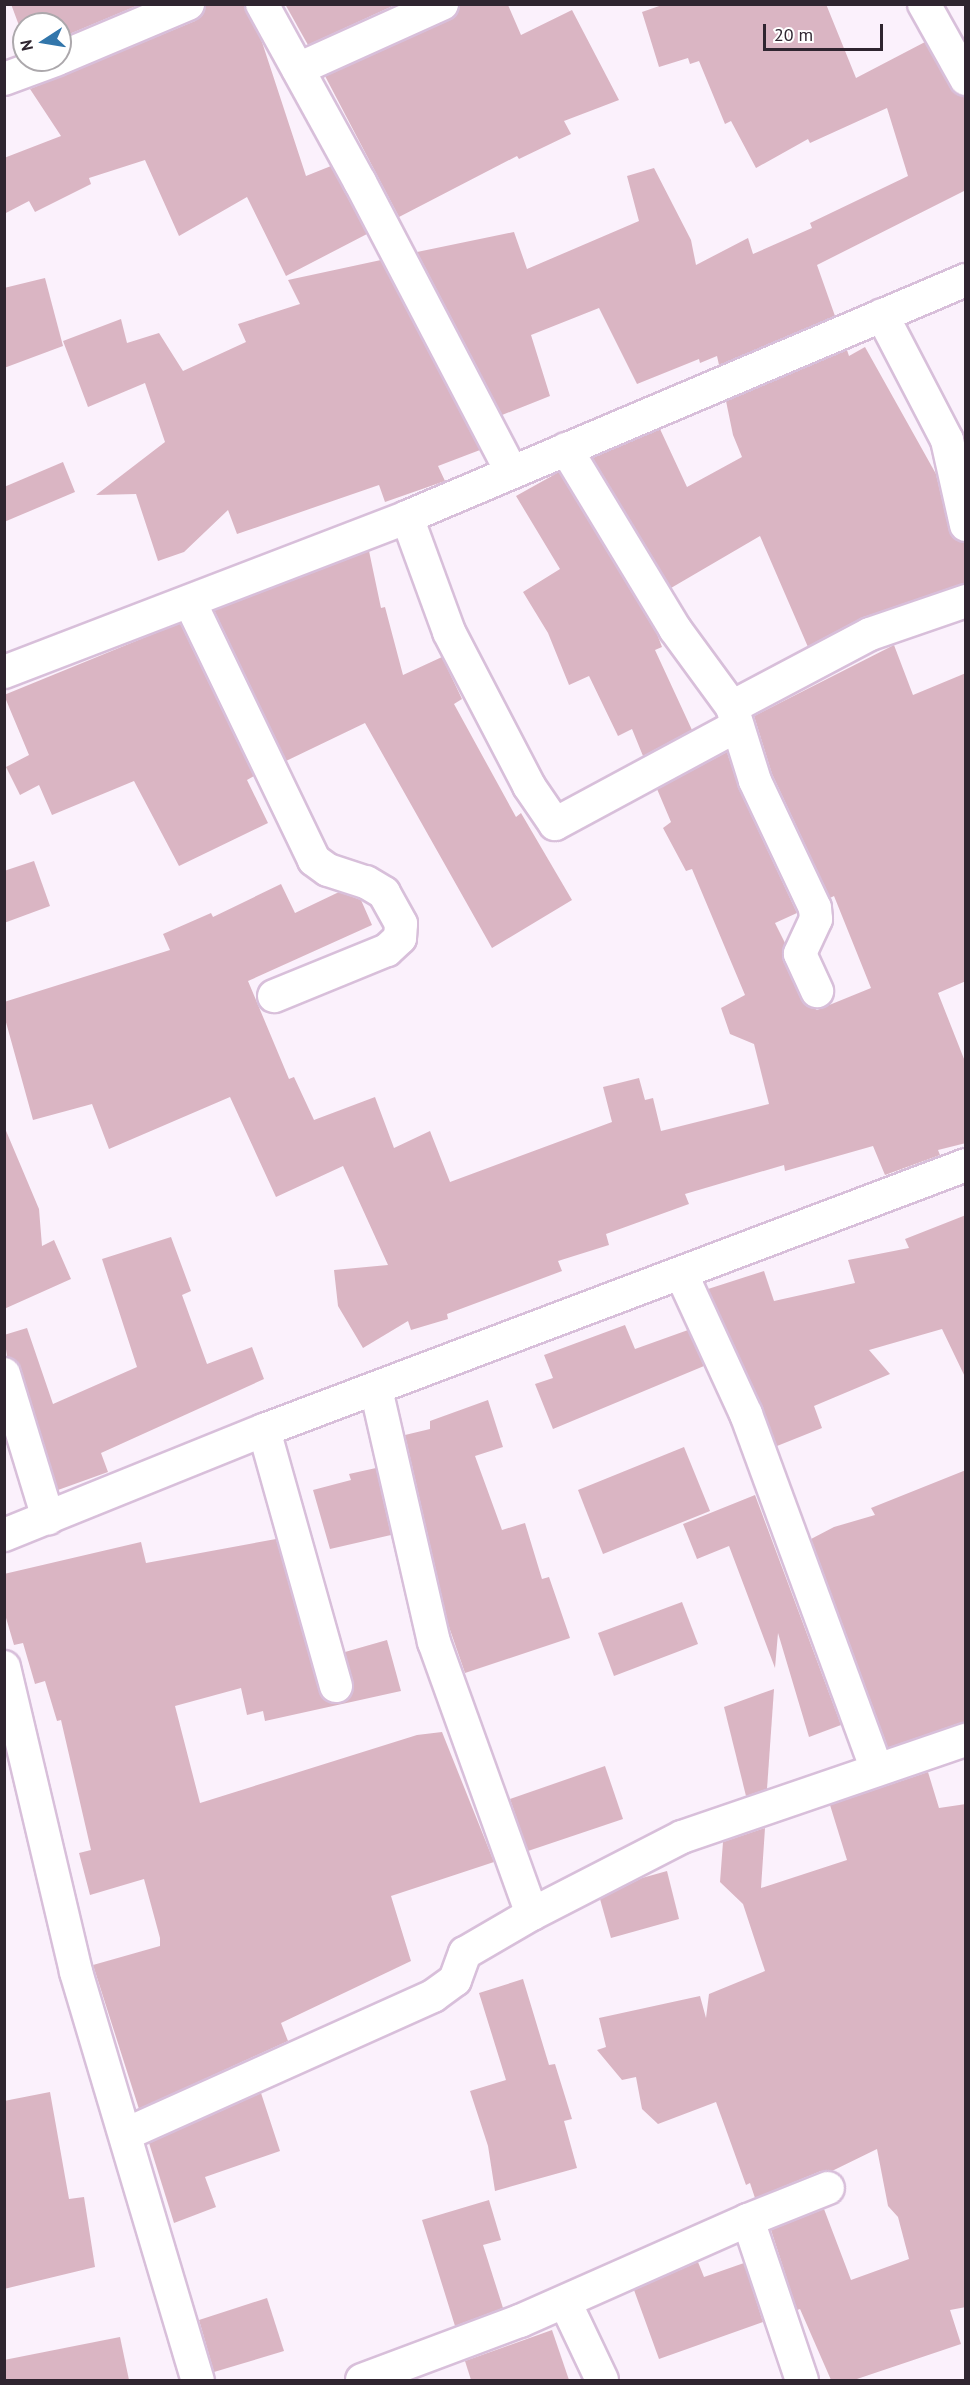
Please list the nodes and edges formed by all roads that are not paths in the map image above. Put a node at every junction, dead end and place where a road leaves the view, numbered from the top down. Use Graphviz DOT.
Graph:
graph roads {
  1 [pos="188,4"];
  2 [pos="262,4"];
  3 [pos="442,4"];
  4 [pos="924,4"];
  5 [pos="72,53"];
  6 [pos="298,69"];
  7 [pos="23,72"];
  8 [pos="4,79"];
  9 [pos="966,79"];
  10 [pos="966,280"];
  11 [pos="882,315"];
  12 [pos="566,449"];
  13 [pos="511,471"];
  14 [pos="407,518"];
  15 [pos="966,525"];
  16 [pos="966,601"];
  17 [pos="190,602"];
  18 [pos="4,672"];
  19 [pos="735,717"];
  20 [pos="817,991"];
  21 [pos="274,996"];
  22 [pos="966,1165"];
  23 [pos="682,1275"];
  24 [pos="4,1374"];
  25 [pos="376,1389"];
  26 [pos="264,1430"];
  27 [pos="48,1518"];
  28 [pos="4,1535"];
  29 [pos="4,1667"];
  30 [pos="336,1686"];
  31 [pos="966,1740"];
  32 [pos="877,1770"];
  33 [pos="532,1914"];
  34 [pos="126,2134"];
  35 [pos="828,2188"];
  36 [pos="748,2220"];
  37 [pos="565,2302"];
  38 [pos="198,2380"];
  39 [pos="362,2380"];
  40 [pos="602,2380"];
  41 [pos="802,2380"];
  1 -- 5 [label="street"];
  2 -- 6 [label="street"];
  3 -- 6 [label="street"];
  4 -- 9 [label="street"];
  6 -- 13 [label="street"];
  7 -- 8 [label="street"];
  10 -- 11 [label="street"];
  11 -- 12 [label="street"];
  11 -- 15 [label="street"];
  12 -- 13 [label="street"];
  12 -- 19 [label="street"];
  13 -- 14 [label="street"];
  14 -- 17 [label="street"];
  14 -- 19 [label="street"];
  16 -- 19 [label="street"];
  17 -- 18 [label="street"];
  17 -- 21 [label="street"];
  19 -- 20 [label="street"];
  22 -- 23 [label="street"];
  23 -- 25 [label="street"];
  23 -- 32 [label="street"];
  24 -- 27 [label="street"];
  25 -- 26 [label="street"];
  25 -- 33 [label="street"];
  26 -- 27 [label="street"];
  26 -- 30 [label="street"];
  27 -- 28 [label="street"];
  29 -- 34 [label="street"];
  31 -- 32 [label="street"];
  32 -- 33 [label="street"];
  33 -- 34 [label="street"];
  34 -- 38 [label="street"];
  35 -- 36 [label="street"];
  36 -- 37 [label="street"];
  36 -- 41 [label="street"];
  37 -- 39 [label="street"];
  37 -- 40 [label="street"];
}
